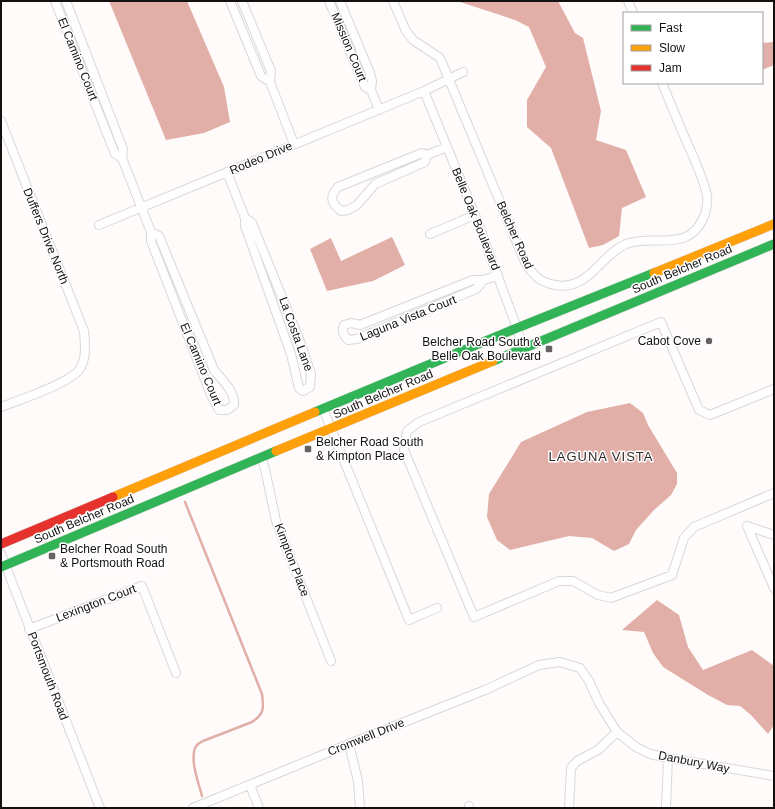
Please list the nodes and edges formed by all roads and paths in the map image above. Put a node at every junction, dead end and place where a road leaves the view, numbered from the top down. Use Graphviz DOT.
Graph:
graph roads {
  1 [pos="55,1"];
  2 [pos="66,1"];
  3 [pos="230,1"];
  4 [pos="242,1"];
  5 [pos="329,1"];
  6 [pos="340,1"];
  7 [pos="393,1"];
  8 [pos="628,1"];
  9 [pos="633,12"];
  10 [pos="463,72"];
  11 [pos="449,80"];
  12 [pos="270,82"];
  13 [pos="662,84"];
  14 [pos="371,90"];
  15 [pos="424,91"];
  16 [pos="379,110"];
  17 [pos="1,121"];
  18 [pos="294,144"];
  19 [pos="447,147"];
  20 [pos="427,155"];
  21 [pos="122,158"];
  22 [pos="227,172"];
  23 [pos="141,208"];
  24 [pos="475,215"];
  25 [pos="245,218"];
  26 [pos="774,224"];
  27 [pos="99,225"];
  28 [pos="151,232"];
  29 [pos="430,234"];
  30 [pos="774,244"];
  31 [pos="498,275"];
  32 [pos="484,280"];
  33 [pos="517,328"];
  34 [pos="523,348"];
  35 [pos="774,389"];
  36 [pos="1,407"];
  37 [pos="323,409"];
  38 [pos="330,428"];
  39 [pos="261,457"];
  40 [pos="774,493"];
  41 [pos="774,535"];
  42 [pos="1,544"];
  43 [pos="1,554"];
  44 [pos="3,566"];
  45 [pos="774,588"];
  46 [pos="436,608"];
  47 [pos="30,628"];
  48 [pos="331,661"];
  49 [pos="539,665"];
  50 [pos="176,672"];
  51 [pos="617,732"];
  52 [pos="349,744"];
  53 [pos="668,758"];
  54 [pos="774,776"];
  55 [pos="250,785"];
  56 [pos="100,808"];
  57 [pos="193,808"];
  58 [pos="259,808"];
  59 [pos="360,808"];
  60 [pos="568,808"];
  61 [pos="666,808"];
  1 -- 21 [label="street, El Camino Court"];
  2 -- 21 [label="street, El Camino Court"];
  3 -- 12 [label="street"];
  4 -- 12 [label="street"];
  5 -- 14 [label="street, Mission Court"];
  6 -- 14 [label="street, Mission Court"];
  7 -- 11 [label="street, Belcher Road"];
  8 -- 9 [label="street"];
  10 -- 11 [label="street"];
  11 -- 13 [label="street, Belcher Road"];
  11 -- 15 [label="street"];
  12 -- 18 [label="street"];
  14 -- 16 [label="street, Mission Court"];
  15 -- 16 [label="street, Rodeo Drive"];
  15 -- 19 [label="street, Belle Oak Boulevard"];
  16 -- 18 [label="street, Rodeo Drive"];
  17 -- 36 [label="street, Duffers Drive North"];
  18 -- 22 [label="street, Rodeo Drive"];
  19 -- 20 [label="street"];
  19 -- 24 [label="street, Belle Oak Boulevard"];
  20 -- 20 [label="street"];
  21 -- 23 [label="street, El Camino Court"];
  22 -- 23 [label="street, Rodeo Drive"];
  22 -- 25 [label="street, La Costa Lane"];
  23 -- 27 [label="street, Rodeo Drive"];
  23 -- 28 [label="street, El Camino Court"];
  24 -- 29 [label="street"];
  24 -- 31 [label="street, Belle Oak Boulevard"];
  25 -- 25 [label="street, La Costa Lane"];
  26 -- 33 [label="main road, South Belcher Road"];
  28 -- 28 [label="street, El Camino Court"];
  30 -- 34 [label="main road, South Belcher Road"];
  31 -- 32 [label="street, Laguna Vista Court"];
  31 -- 33 [label="street, Belle Oak Boulevard"];
  32 -- 32 [label="street, Laguna Vista Court"];
  33 -- 34 [label="street, Belle Oak Boulevard"];
  33 -- 37 [label="main road, South Belcher Road"];
  34 -- 38 [label="main road, South Belcher Road"];
  35 -- 40 [label="street"];
  37 -- 38 [label="street"];
  37 -- 42 [label="main road, South Belcher Road"];
  38 -- 39 [label="main road, South Belcher Road"];
  38 -- 46 [label="street"];
  39 -- 44 [label="main road, South Belcher Road"];
  39 -- 48 [label="street, Kimpton Place"];
  41 -- 45 [label="street"];
  43 -- 44 [label="street, Portsmouth Road"];
  44 -- 47 [label="street, Portsmouth Road"];
  47 -- 50 [label="street, Lexington Court"];
  47 -- 56 [label="street, Portsmouth Road"];
  49 -- 51 [label="street, Danbury Way"];
  49 -- 52 [label="street, Cromwell Drive"];
  51 -- 53 [label="street, Danbury Way"];
  51 -- 60 [label="street"];
  52 -- 55 [label="street, Cromwell Drive"];
  52 -- 59 [label="street"];
  53 -- 54 [label="street, Danbury Way"];
  53 -- 61 [label="street"];
  55 -- 57 [label="street, Cromwell Drive"];
  55 -- 58 [label="street"];
}
